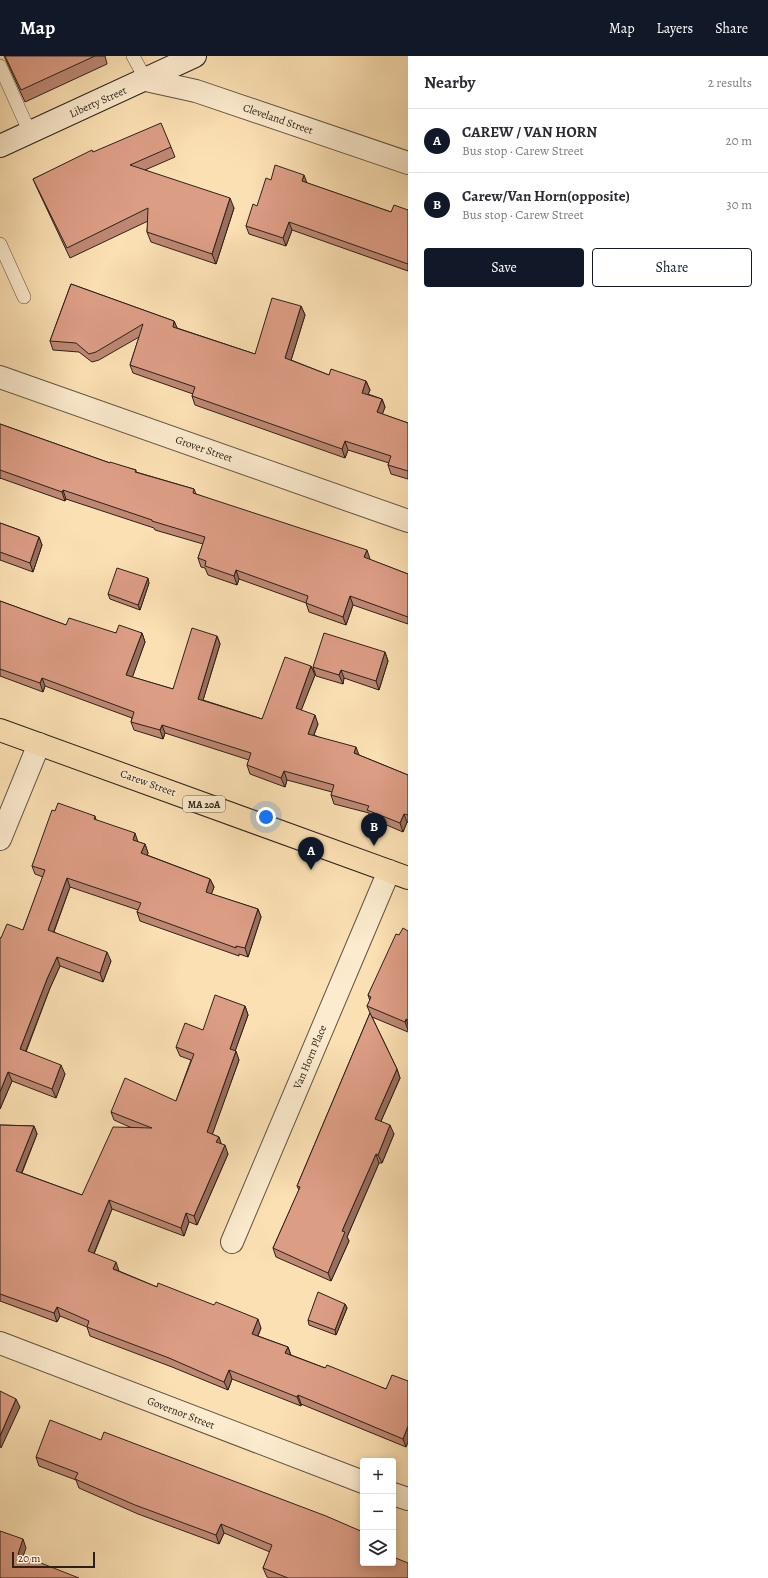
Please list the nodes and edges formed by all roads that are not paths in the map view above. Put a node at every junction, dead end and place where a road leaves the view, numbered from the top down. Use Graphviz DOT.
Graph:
graph roads {
  1 [pos="133,56"];
  2 [pos="195,56"];
  3 [pos="0,66"];
  4 [pos="146,80"];
  5 [pos="30,132"];
  6 [pos="0,146"];
  7 [pos="408,163"];
  8 [pos="0,244"];
  9 [pos="24,297"];
  10 [pos="0,377"];
  11 [pos="408,521"];
  12 [pos="0,730"];
  13 [pos="39,744"];
  14 [pos="0,839"];
  15 [pos="398,874"];
  16 [pos="232,1242"];
  17 [pos="0,1343"];
  18 [pos="360,1481"];
  19 [pos="396,1495"];
  20 [pos="408,1499"];
  1 -- 4 [label="lane"];
  2 -- 4 [label="street, Liberty Street"];
  3 -- 5 [label="lane"];
  4 -- 5 [label="street, Liberty Street"];
  4 -- 7 [label="street, Cleveland Street"];
  5 -- 6 [label="street, Liberty Street"];
  8 -- 9 [label="lane"];
  10 -- 11 [label="street, Grover Street"];
  12 -- 13 [label="main road, Carew Street / MA 20A"];
  13 -- 14 [label="street"];
  13 -- 15 [label="main road, Carew Street / MA 20A"];
  15 -- 16 [label="street, Van Horn Place"];
  17 -- 18 [label="street, Governor Street"];
  19 -- 20 [label="street"];
}
